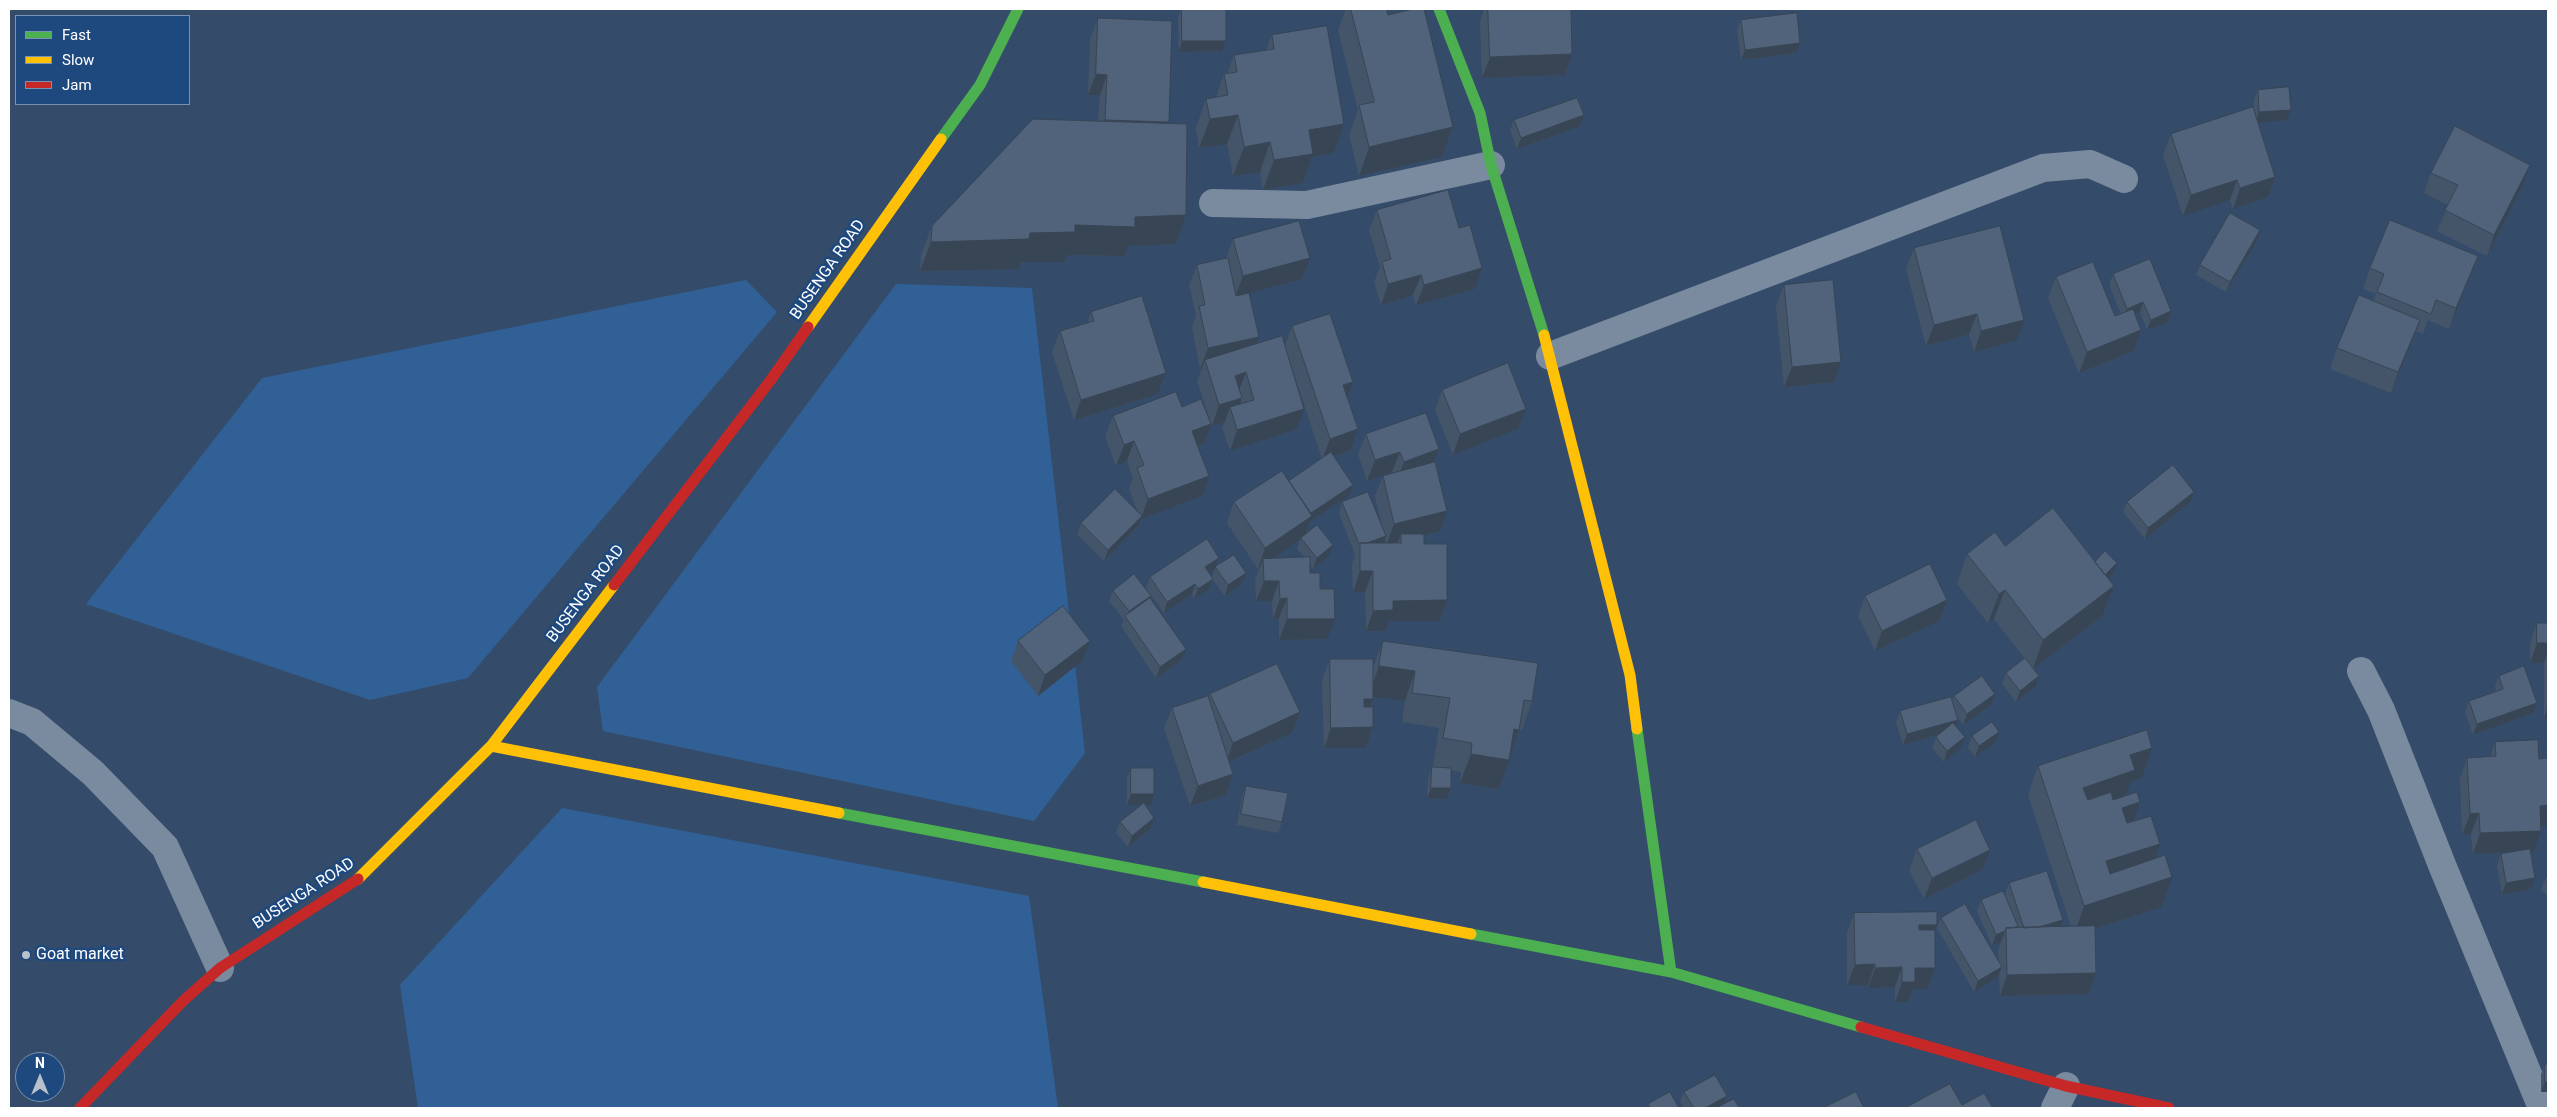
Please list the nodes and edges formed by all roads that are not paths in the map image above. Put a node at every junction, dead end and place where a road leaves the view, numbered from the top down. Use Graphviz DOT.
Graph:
graph roads {
  1 [pos="1018,9"];
  2 [pos="1439,9"];
  3 [pos="1492,165"];
  4 [pos="2124,179"];
  5 [pos="1213,203"];
  6 [pos="1550,356"];
  7 [pos="2361,671"];
  8 [pos="9,713"];
  9 [pos="491,746"];
  10 [pos="220,968"];
  11 [pos="1671,972"];
  12 [pos="2061,1097"];
  13 [pos="80,1108"];
  14 [pos="2170,1108"];
  15 [pos="2542,1108"];
  1 -- 9 [label="street, BUSENGA ROAD"];
  2 -- 3 [label="street"];
  3 -- 5 [label="street"];
  3 -- 6 [label="street"];
  4 -- 6 [label="street"];
  6 -- 11 [label="street"];
  7 -- 15 [label="street"];
  8 -- 10 [label="street"];
  9 -- 10 [label="street, BUSENGA ROAD"];
  9 -- 11 [label="street"];
  10 -- 13 [label="street, BUSENGA ROAD"];
  11 -- 12 [label="street"];
  12 -- 14 [label="street"];
}
